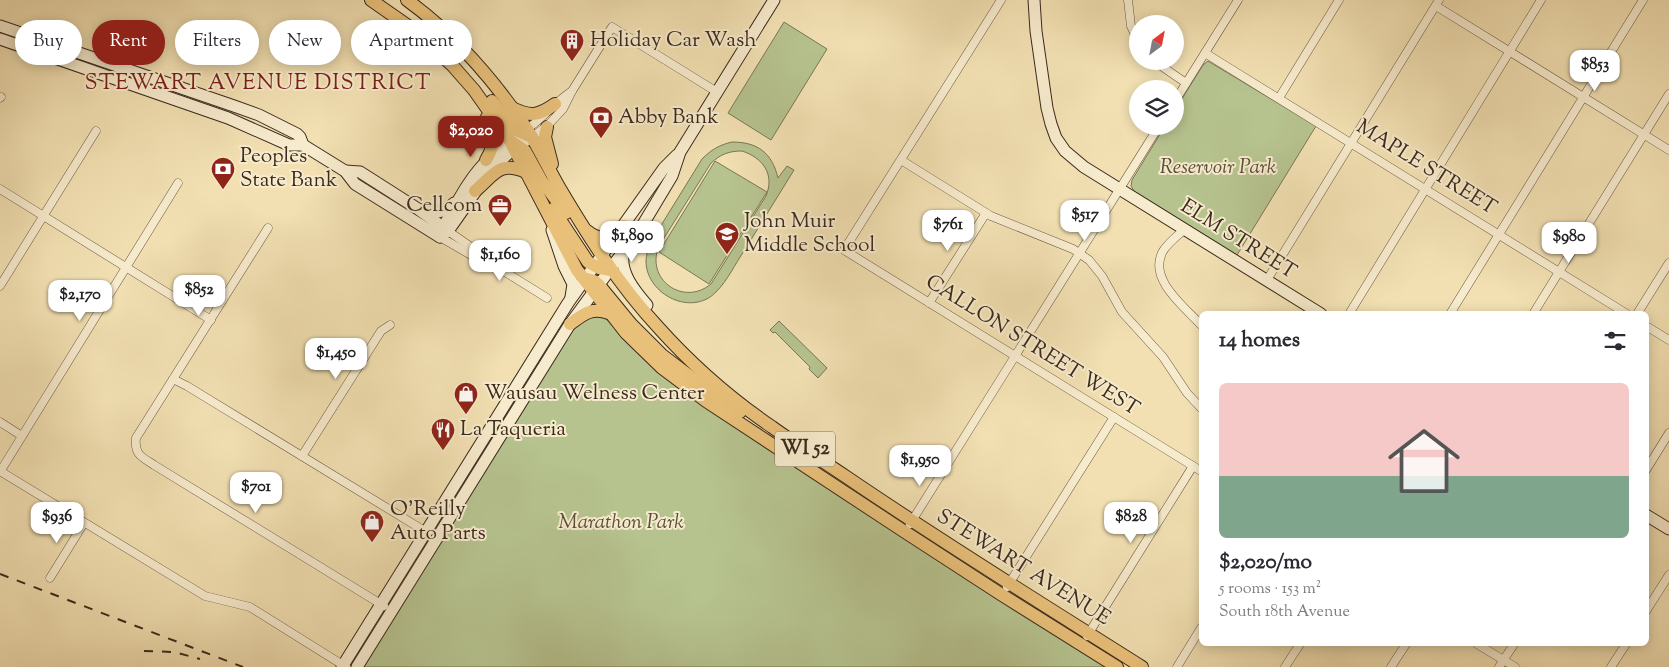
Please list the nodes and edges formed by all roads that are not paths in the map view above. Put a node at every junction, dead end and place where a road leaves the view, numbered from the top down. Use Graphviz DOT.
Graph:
graph roads {
  1 [pos="371,0"];
  2 [pos="407,0"];
  3 [pos="774,0"];
  4 [pos="1001,0"];
  5 [pos="1034,0"];
  6 [pos="1128,0"];
  7 [pos="1238,0"];
  8 [pos="1339,0"];
  9 [pos="1541,0"];
  10 [pos="1643,0"];
  11 [pos="1438,3"];
  12 [pos="1130,15"];
  13 [pos="0,26"];
  14 [pos="0,39"];
  15 [pos="1206,52"];
  16 [pos="1510,52"];
  17 [pos="456,69"];
  18 [pos="1167,70"];
  19 [pos="467,82"];
  20 [pos="1186,83"];
  21 [pos="1184,86"];
  22 [pos="572,91"];
  23 [pos="717,92"];
  24 [pos="1669,94"];
  25 [pos="1583,97"];
  26 [pos="1278,98"];
  27 [pos="555,104"];
  28 [pos="512,108"];
  29 [pos="547,127"];
  30 [pos="96,131"];
  31 [pos="1153,135"];
  32 [pos="1643,135"];
  33 [pos="520,139"];
  34 [pos="1352,143"];
  35 [pos="303,145"];
  36 [pos="1669,150"];
  37 [pos="680,152"];
  38 [pos="486,160"];
  39 [pos="901,160"];
  40 [pos="345,171"];
  41 [pos="526,172"];
  42 [pos="178,183"];
  43 [pos="558,186"];
  44 [pos="1426,188"];
  45 [pos="0,189"];
  46 [pos="536,189"];
  47 [pos="1120,189"];
  48 [pos="475,191"];
  49 [pos="457,200"];
  50 [pos="418,209"];
  51 [pos="546,210"];
  52 [pos="986,213"];
  53 [pos="44,216"];
  54 [pos="624,226"];
  55 [pos="268,228"];
  56 [pos="585,229"];
  57 [pos="1184,229"];
  58 [pos="444,232"];
  59 [pos="1499,234"];
  60 [pos="624,251"];
  61 [pos="1080,252"];
  62 [pos="598,261"];
  63 [pos="1669,263"];
  64 [pos="127,267"];
  65 [pos="610,270"];
  66 [pos="1559,272"];
  67 [pos="585,280"];
  68 [pos="1267,280"];
  69 [pos="0,286"];
  70 [pos="596,288"];
  71 [pos="547,298"];
  72 [pos="568,303"];
  73 [pos="929,303"];
  74 [pos="1316,311"];
  75 [pos="1351,311"];
  76 [pos="1452,311"];
  77 [pos="1535,311"];
  78 [pos="1622,311"];
  79 [pos="1639,311"];
  80 [pos="610,313"];
  81 [pos="211,320"];
  82 [pos="570,324"];
  83 [pos="1199,324"];
  84 [pos="390,325"];
  85 [pos="1649,328"];
  86 [pos="1669,340"];
  87 [pos="678,349"];
  88 [pos="1015,356"];
  89 [pos="173,379"];
  90 [pos="1199,406"];
  91 [pos="1114,417"];
  92 [pos="0,422"];
  93 [pos="772,427"];
  94 [pos="1669,433"];
  95 [pos="22,436"];
  96 [pos="302,456"];
  97 [pos="1649,465"];
  98 [pos="1192,466"];
  99 [pos="1199,470"];
  100 [pos="0,472"];
  101 [pos="1649,517"];
  102 [pos="84,523"];
  103 [pos="908,527"];
  104 [pos="1669,529"];
  105 [pos="426,532"];
  106 [pos="436,538"];
  107 [pos="1669,575"];
  108 [pos="50,578"];
  109 [pos="1009,584"];
  110 [pos="1002,595"];
  111 [pos="381,604"];
  112 [pos="1649,606"];
  113 [pos="392,611"];
  114 [pos="1199,631"];
  115 [pos="1089,633"];
  116 [pos="1081,645"];
  117 [pos="1299,646"];
  118 [pos="1405,646"];
  119 [pos="1480,646"];
  120 [pos="1513,646"];
  121 [pos="1625,646"];
  122 [pos="1501,663"];
  123 [pos="344,666"];
  124 [pos="357,667"];
  125 [pos="1117,667"];
  126 [pos="1142,667"];
  127 [pos="1177,667"];
  128 [pos="1285,667"];
  129 [pos="1391,667"];
  130 [pos="1515,667"];
  131 [pos="1611,667"];
  1 -- 17 [label="main road, WI 52"];
  2 -- 28 [label="main road, WI 52"];
  3 -- 23 [label="street"];
  4 -- 39 [label="street"];
  5 -- 47 [label="street, ELM STREET"];
  6 -- 12 [label="street"];
  7 -- 15 [label="street"];
  8 -- 26 [label="street"];
  9 -- 16 [label="street"];
  10 -- 25 [label="street"];
  11 -- 16 [label="street"];
  11 -- 34 [label="street"];
  13 -- 35 [label="street"];
  14 -- 35 [label="street"];
  15 -- 20 [label="street"];
  15 -- 26 [label="street, MAPLE STREET"];
  16 -- 25 [label="street"];
  16 -- 44 [label="street"];
  17 -- 19 [label="main road, WI 52"];
  17 -- 33 [label="main road"];
  18 -- 20 [label="street"];
  19 -- 33 [label="main road, WI 52"];
  19 -- 38 [label="main road"];
  20 -- 21 [label="street"];
  22 -- 23 [label="street"];
  22 -- 27 [label="street"];
  22 -- 29 [label="street"];
  23 -- 37 [label="street"];
  24 -- 32 [label="street"];
  25 -- 32 [label="street"];
  25 -- 59 [label="street"];
  26 -- 34 [label="street, MAPLE STREET"];
  27 -- 28 [label="main road"];
  27 -- 33 [label="street"];
  28 -- 33 [label="main road, WI 52"];
  29 -- 33 [label="street"];
  29 -- 43 [label="main road"];
  30 -- 53 [label="street"];
  31 -- 47 [label="street"];
  32 -- 36 [label="street"];
  32 -- 66 [label="street"];
  33 -- 38 [label="street"];
  33 -- 41 [label="main road, WI 52"];
  33 -- 43 [label="main road, WI 52"];
  33 -- 48 [label="street"];
  33 -- 62 [label="main road"];
  34 -- 44 [label="street, MAPLE STREET"];
  34 -- 68 [label="street"];
  35 -- 40 [label="street"];
  37 -- 54 [label="street"];
  37 -- 60 [label="street"];
  38 -- 49 [label="street"];
  39 -- 52 [label="street"];
  39 -- 73 [label="street, CALLON STREET WEST"];
  40 -- 50 [label="street"];
  40 -- 58 [label="street"];
  41 -- 46 [label="main road, WI 52"];
  41 -- 48 [label="main road"];
  42 -- 64 [label="street"];
  43 -- 56 [label="main road, WI 52"];
  44 -- 59 [label="street, MAPLE STREET"];
  44 -- 75 [label="street"];
  45 -- 53 [label="street"];
  46 -- 51 [label="main road, WI 52"];
  46 -- 62 [label="main road"];
  47 -- 57 [label="street, ELM STREET"];
  47 -- 61 [label="street"];
  48 -- 58 [label="street"];
  49 -- 50 [label="street"];
  49 -- 58 [label="street"];
  50 -- 58 [label="street"];
  51 -- 67 [label="main road, WI 52"];
  51 -- 72 [label="street"];
  52 -- 61 [label="street"];
  52 -- 73 [label="street"];
  53 -- 64 [label="street"];
  53 -- 69 [label="street"];
  54 -- 56 [label="main road"];
  54 -- 62 [label="street"];
  55 -- 81 [label="street"];
  56 -- 62 [label="main road, WI 52"];
  57 -- 68 [label="street, ELM STREET"];
  57 -- 83 [label="street"];
  58 -- 71 [label="street"];
  59 -- 66 [label="street, MAPLE STREET"];
  59 -- 76 [label="street"];
  60 -- 65 [label="street"];
  60 -- 87 [label="street"];
  61 -- 88 [label="street"];
  61 -- 90 [label="street"];
  62 -- 65 [label="main road, WI 52"];
  62 -- 67 [label="street"];
  63 -- 79 [label="street"];
  64 -- 81 [label="street"];
  64 -- 95 [label="street"];
  65 -- 70 [label="street"];
  65 -- 87 [label="main road, STEWART AVENUE / WI 52"];
  66 -- 77 [label="street"];
  66 -- 78 [label="street, MAPLE STREET"];
  67 -- 70 [label="main road, WI 52"];
  67 -- 72 [label="street"];
  68 -- 74 [label="street, ELM STREET"];
  70 -- 80 [label="main road, STEWART AVENUE / WI 52"];
  70 -- 82 [label="street"];
  70 -- 93 [label="main road"];
  72 -- 105 [label="street"];
  73 -- 88 [label="street, CALLON STREET WEST"];
  80 -- 82 [label="main road"];
  80 -- 103 [label="main road, STEWART AVENUE / WI 52"];
  81 -- 89 [label="street"];
  82 -- 106 [label="street"];
  84 -- 96 [label="street"];
  85 -- 86 [label="street"];
  87 -- 93 [label="main road, STEWART AVENUE / WI 52"];
  88 -- 91 [label="street, CALLON STREET WEST"];
  88 -- 103 [label="street"];
  89 -- 96 [label="street"];
  89 -- 111 [label="street"];
  91 -- 98 [label="street, CALLON STREET WEST"];
  91 -- 109 [label="street"];
  92 -- 95 [label="street"];
  93 -- 103 [label="main road, STEWART AVENUE / WI 52"];
  94 -- 97 [label="street"];
  95 -- 100 [label="street"];
  96 -- 105 [label="street"];
  98 -- 99 [label="street, CALLON STREET WEST"];
  98 -- 115 [label="street"];
  100 -- 102 [label="street"];
  101 -- 104 [label="street"];
  102 -- 108 [label="street"];
  102 -- 123 [label="street"];
  103 -- 109 [label="main road, STEWART AVENUE / WI 52"];
  103 -- 110 [label="main road, STEWART AVENUE / WI 52"];
  105 -- 106 [label="street"];
  105 -- 111 [label="street"];
  106 -- 113 [label="street"];
  107 -- 112 [label="street"];
  109 -- 110 [label="street"];
  109 -- 115 [label="main road, STEWART AVENUE / WI 52"];
  110 -- 116 [label="main road, STEWART AVENUE / WI 52"];
  111 -- 113 [label="street"];
  111 -- 123 [label="street"];
  113 -- 124 [label="street"];
  114 -- 127 [label="street"];
  115 -- 116 [label="street"];
  115 -- 126 [label="main road, STEWART AVENUE / WI 52"];
  116 -- 125 [label="main road, STEWART AVENUE / WI 52"];
  117 -- 128 [label="street"];
  118 -- 129 [label="street"];
  119 -- 122 [label="street"];
  120 -- 122 [label="street"];
  121 -- 131 [label="street"];
  122 -- 130 [label="street"];
}
